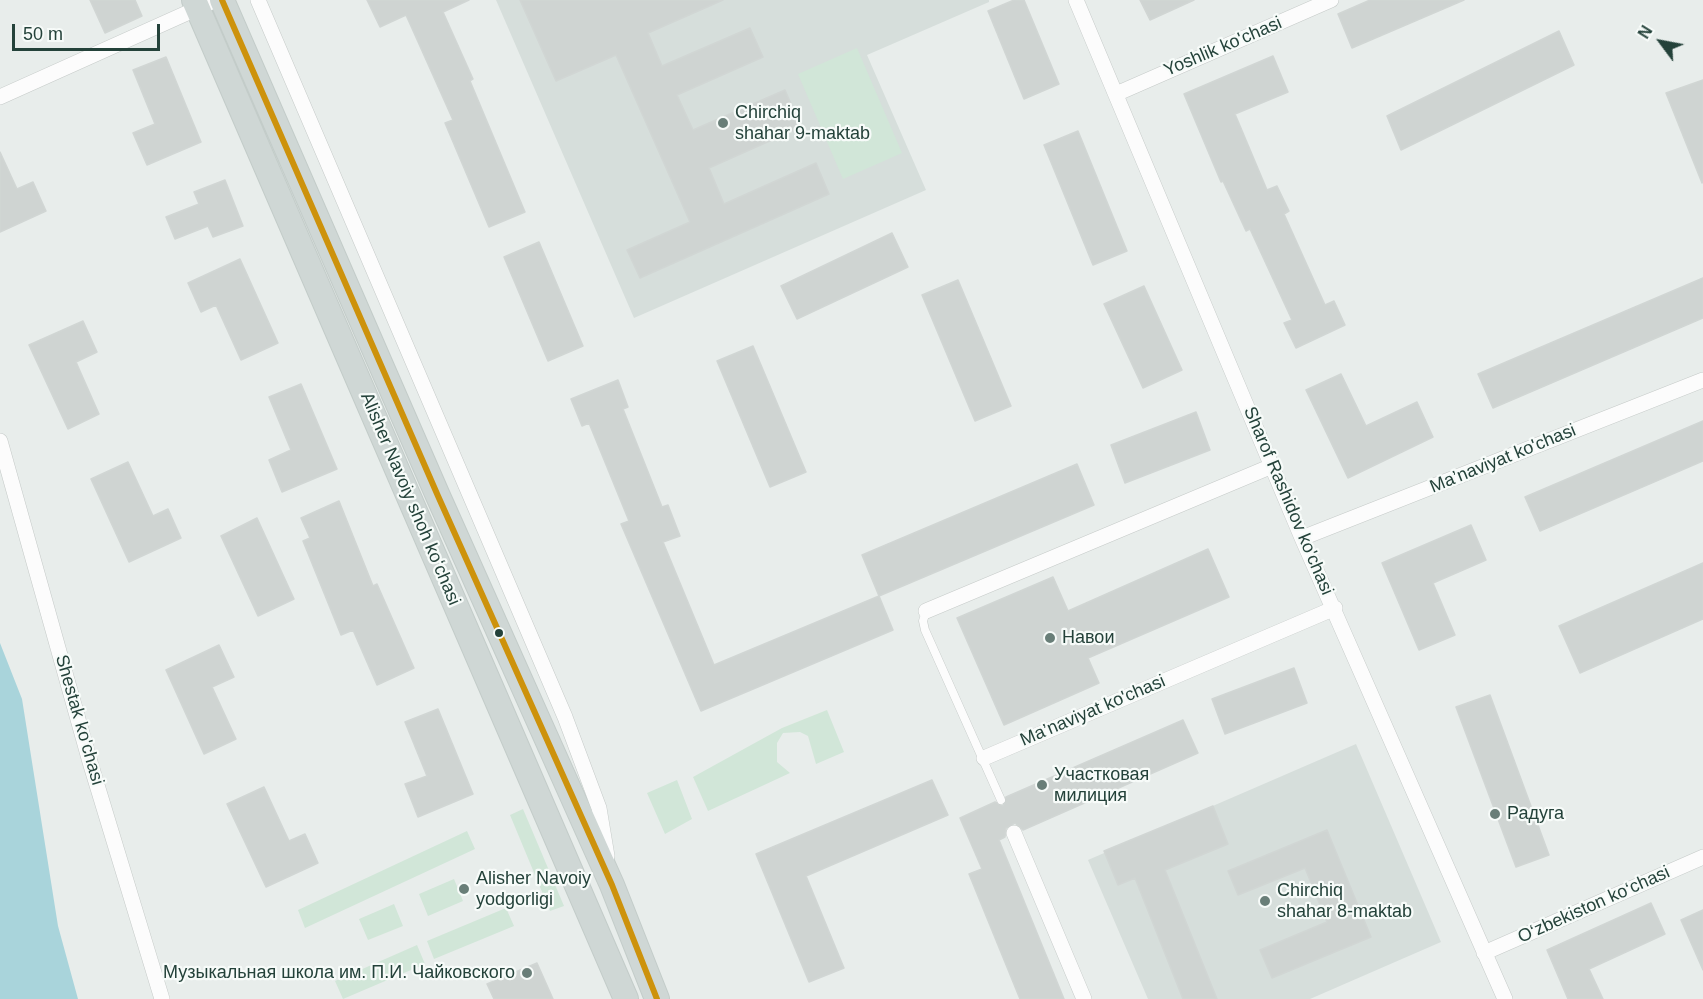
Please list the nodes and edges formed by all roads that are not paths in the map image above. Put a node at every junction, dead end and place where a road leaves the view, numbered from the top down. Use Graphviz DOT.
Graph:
graph roads {
  1 [pos="258,0"];
  2 [pos="1076,0"];
  3 [pos="1331,0"];
  4 [pos="216,3"];
  5 [pos="1116,94"];
  6 [pos="0,97"];
  7 [pos="1703,380"];
  8 [pos="0,441"];
  9 [pos="1272,466"];
  10 [pos="1302,538"];
  11 [pos="1335,608"];
  12 [pos="926,611"];
  13 [pos="984,758"];
  14 [pos="1001,800"];
  15 [pos="1014,833"];
  16 [pos="1703,857"];
  17 [pos="612,885"];
  18 [pos="1484,953"];
  19 [pos="162,999"];
  20 [pos="626,999"];
  21 [pos="657,999"];
  22 [pos="1084,999"];
  23 [pos="1505,999"];
  1 -- 17 [label="street, Alisher Navoiy shoh koʻchasi"];
  2 -- 5 [label="street, Sharof Rashidov ko'chasi"];
  3 -- 5 [label="street, Yoshlik ko'chasi"];
  4 -- 6 [label="street"];
  4 -- 17 [label="main road, Alisher Navoiy shoh koʻchasi"];
  4 -- 20 [label="main road, Alisher Navoiy shoh koʻchasi"];
  5 -- 9 [label="street, Sharof Rashidov ko'chasi"];
  7 -- 10 [label="street, Ma’naviyat ko'chasi"];
  8 -- 19 [label="street, Shestak ko'chasi"];
  9 -- 10 [label="street, Sharof Rashidov ko'chasi"];
  9 -- 12 [label="street"];
  10 -- 11 [label="street, Sharof Rashidov ko'chasi"];
  11 -- 13 [label="street, Ma’naviyat ko'chasi"];
  11 -- 18 [label="street, Sharof Rashidov ko'chasi"];
  12 -- 13 [label="lane"];
  13 -- 14 [label="lane"];
  15 -- 22 [label="street"];
  16 -- 18 [label="street, O‘zbekiston ko‘chasi"];
  17 -- 21 [label="main road, Alisher Navoiy shoh koʻchasi"];
  18 -- 23 [label="street, Sharof Rashidov ko'chasi"];
}
